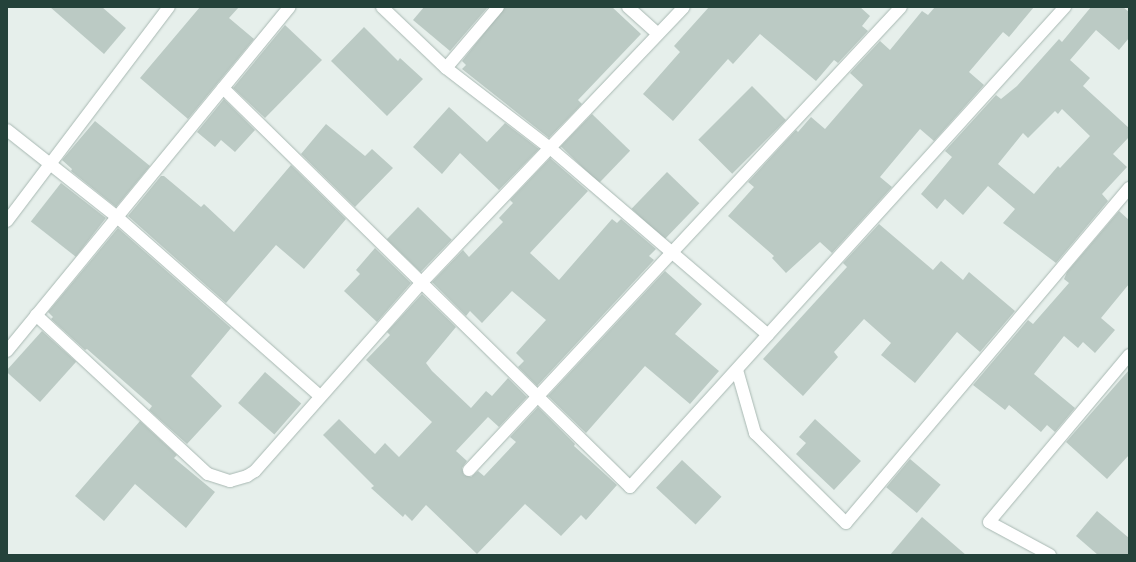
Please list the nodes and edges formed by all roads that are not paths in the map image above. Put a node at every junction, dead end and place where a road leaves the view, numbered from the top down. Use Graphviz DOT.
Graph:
graph roads {
  1 [pos="169,7"];
  2 [pos="290,7"];
  3 [pos="382,7"];
  4 [pos="498,7"];
  5 [pos="628,7"];
  6 [pos="684,7"];
  7 [pos="902,7"];
  8 [pos="1065,7"];
  9 [pos="658,34"];
  10 [pos="446,68"];
  11 [pos="223,88"];
  12 [pos="7,130"];
  13 [pos="550,148"];
  14 [pos="51,163"];
  15 [pos="1129,188"];
  16 [pos="117,217"];
  17 [pos="7,221"];
  18 [pos="672,252"];
  19 [pos="423,282"];
  20 [pos="36,315"];
  21 [pos="768,336"];
  22 [pos="7,351"];
  23 [pos="1129,355"];
  24 [pos="737,370"];
  25 [pos="320,395"];
  26 [pos="538,396"];
  27 [pos="469,470"];
  28 [pos="1050,555"];
  1 -- 14 [label="street"];
  2 -- 11 [label="street"];
  3 -- 10 [label="street"];
  4 -- 10 [label="street"];
  5 -- 9 [label="street"];
  6 -- 9 [label="street"];
  7 -- 18 [label="street"];
  8 -- 21 [label="street"];
  9 -- 13 [label="street"];
  10 -- 13 [label="street"];
  11 -- 16 [label="street"];
  11 -- 19 [label="street"];
  12 -- 14 [label="street"];
  13 -- 18 [label="street"];
  13 -- 19 [label="street"];
  14 -- 16 [label="street"];
  14 -- 17 [label="street"];
  15 -- 24 [label="street"];
  16 -- 20 [label="street"];
  16 -- 25 [label="street"];
  18 -- 21 [label="street"];
  18 -- 26 [label="street"];
  19 -- 25 [label="street"];
  19 -- 26 [label="street"];
  20 -- 22 [label="street"];
  20 -- 25 [label="street"];
  21 -- 24 [label="street"];
  23 -- 28 [label="street"];
  24 -- 26 [label="street"];
  26 -- 27 [label="street"];
}
